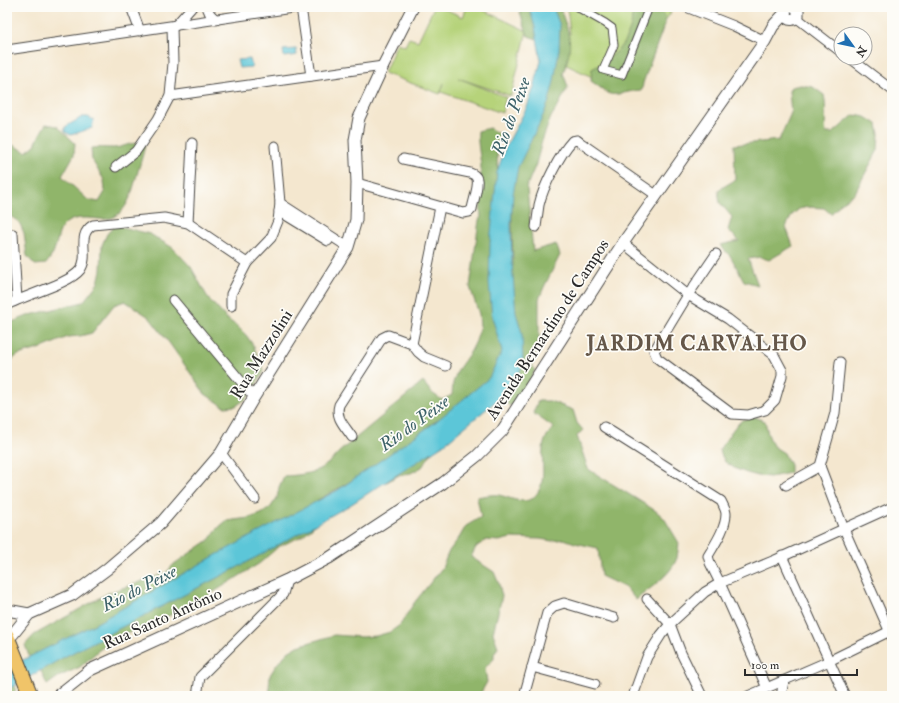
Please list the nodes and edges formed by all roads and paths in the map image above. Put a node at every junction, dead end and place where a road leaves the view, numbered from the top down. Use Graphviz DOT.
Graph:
graph roads {
  1 [pos="131,7"];
  2 [pos="192,7"];
  3 [pos="207,7"];
  4 [pos="300,7"];
  5 [pos="413,7"];
  6 [pos="577,7"];
  7 [pos="649,7"];
  8 [pos="686,7"];
  9 [pos="792,11"];
  10 [pos="216,20"];
  11 [pos="173,26"];
  12 [pos="140,31"];
  13 [pos="765,41"];
  14 [pos="833,45"];
  15 [pos="7,50"];
  16 [pos="383,66"];
  17 [pos="860,66"];
  18 [pos="311,76"];
  19 [pos="892,90"];
  20 [pos="170,96"];
  21 [pos="192,142"];
  22 [pos="275,146"];
  23 [pos="403,159"];
  24 [pos="116,167"];
  25 [pos="357,183"];
  26 [pos="656,195"];
  27 [pos="280,207"];
  28 [pos="440,207"];
  29 [pos="188,223"];
  30 [pos="536,227"];
  31 [pos="13,234"];
  32 [pos="623,243"];
  33 [pos="347,249"];
  34 [pos="716,254"];
  35 [pos="247,263"];
  36 [pos="688,295"];
  37 [pos="17,300"];
  38 [pos="173,300"];
  39 [pos="7,305"];
  40 [pos="232,306"];
  41 [pos="412,344"];
  42 [pos="840,362"];
  43 [pos="446,366"];
  44 [pos="254,397"];
  45 [pos="604,427"];
  46 [pos="352,437"];
  47 [pos="221,453"];
  48 [pos="820,466"];
  49 [pos="786,485"];
  50 [pos="255,499"];
  51 [pos="892,507"];
  52 [pos="844,529"];
  53 [pos="782,556"];
  54 [pos="287,580"];
  55 [pos="720,582"];
  56 [pos="647,599"];
  57 [pos="7,610"];
  58 [pos="29,614"];
  59 [pos="614,618"];
  60 [pos="670,624"];
  61 [pos="891,633"];
  62 [pos="8,639"];
  63 [pos="829,661"];
  64 [pos="532,667"];
  65 [pos="784,681"];
  66 [pos="595,684"];
  67 [pos="767,688"];
  68 [pos="29,691"];
  69 [pos="57,696"];
  70 [pos="197,696"];
  71 [pos="524,696"];
  72 [pos="633,696"];
  73 [pos="702,696"];
  74 [pos="748,696"];
  75 [pos="781,696"];
  76 [pos="844,696"];
  1 -- 12 [label="street"];
  2 -- 11 [label="street"];
  3 -- 10 [label="street"];
  4 -- 10 [label="street"];
  4 -- 18 [label="street"];
  5 -- 16 [label="street, Rua Mazzolini"];
  6 -- 7 [label="street"];
  8 -- 13 [label="street"];
  9 -- 13 [label="street, Avenida Bernardino de Campos"];
  9 -- 14 [label="street"];
  10 -- 11 [label="street"];
  11 -- 12 [label="street"];
  11 -- 20 [label="street"];
  12 -- 15 [label="street"];
  13 -- 26 [label="street, Avenida Bernardino de Campos"];
  16 -- 18 [label="street"];
  16 -- 25 [label="street, Rua Mazzolini"];
  17 -- 19 [label="street"];
  18 -- 20 [label="street"];
  20 -- 24 [label="street"];
  21 -- 29 [label="street"];
  22 -- 27 [label="street"];
  23 -- 28 [label="street"];
  25 -- 28 [label="street"];
  25 -- 33 [label="street, Rua Mazzolini"];
  26 -- 30 [label="street"];
  26 -- 32 [label="street, Avenida Bernardino de Campos"];
  27 -- 33 [label="street"];
  27 -- 35 [label="street"];
  28 -- 41 [label="street"];
  29 -- 35 [label="street"];
  29 -- 37 [label="street"];
  31 -- 37 [label="street"];
  32 -- 36 [label="street"];
  32 -- 54 [label="street, Avenida Bernardino de Campos"];
  33 -- 44 [label="street, Rua Mazzolini"];
  34 -- 36 [label="street"];
  35 -- 40 [label="street"];
  36 -- 36 [label="street"];
  37 -- 39 [label="street"];
  38 -- 44 [label="street"];
  41 -- 43 [label="street"];
  41 -- 46 [label="street"];
  42 -- 48 [label="street"];
  44 -- 47 [label="street, Rua Mazzolini"];
  45 -- 55 [label="street"];
  47 -- 50 [label="street"];
  47 -- 58 [label="street, Rua Mazzolini"];
  48 -- 49 [label="street"];
  48 -- 52 [label="street"];
  51 -- 52 [label="street"];
  52 -- 53 [label="street"];
  52 -- 61 [label="street"];
  53 -- 55 [label="street"];
  53 -- 63 [label="street"];
  54 -- 69 [label="street, Rua Santo Antônio"];
  54 -- 70 [label="street"];
  55 -- 60 [label="street"];
  55 -- 67 [label="street"];
  56 -- 60 [label="street"];
  57 -- 58 [label="street"];
  58 -- 62 [label="street, Rua Mazzolini"];
  59 -- 64 [label="street"];
  60 -- 72 [label="street"];
  60 -- 73 [label="street"];
  61 -- 63 [label="street"];
  62 -- 68 [label="main road"];
  63 -- 65 [label="street"];
  63 -- 76 [label="street"];
  64 -- 66 [label="street"];
  64 -- 71 [label="street"];
  65 -- 67 [label="street"];
  65 -- 75 [label="street"];
  67 -- 74 [label="street"];
}
